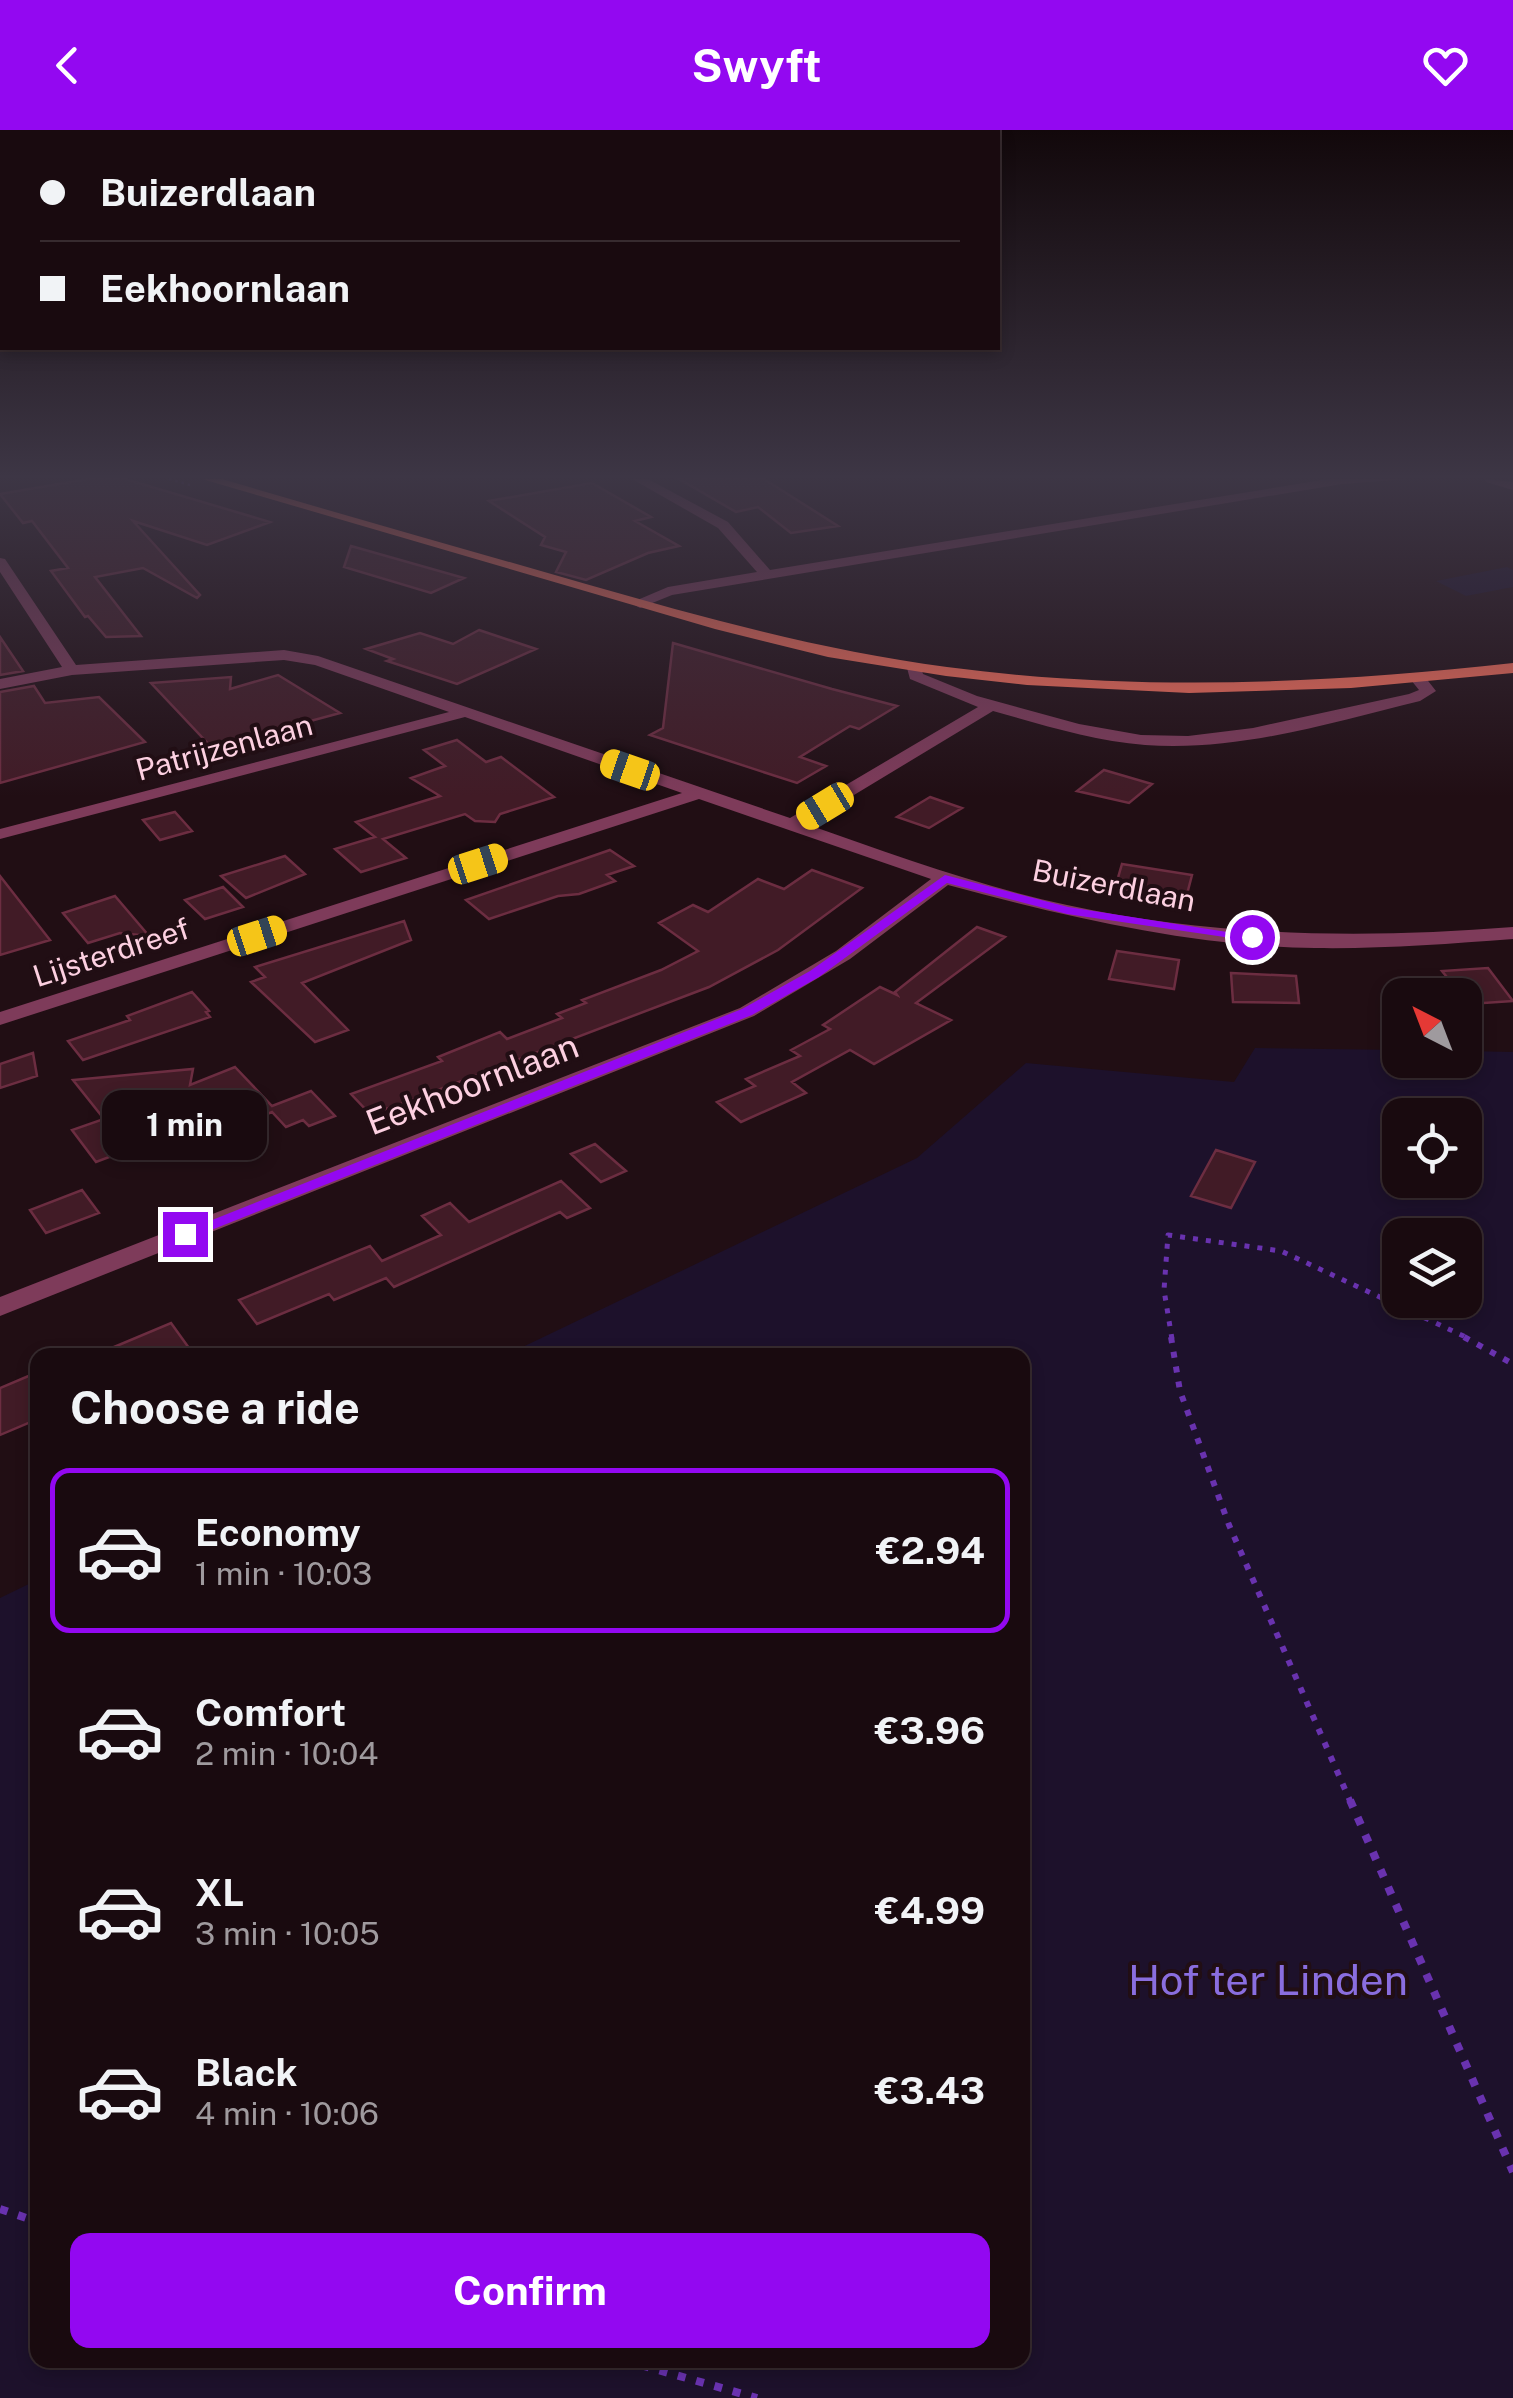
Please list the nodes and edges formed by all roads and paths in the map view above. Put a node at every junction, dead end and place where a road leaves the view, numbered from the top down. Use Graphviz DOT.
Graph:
graph roads {
  1 [pos="13,585"];
  2 [pos="574,585"];
  3 [pos="706,585"];
  4 [pos="640,604"];
  5 [pos="916,668"];
  6 [pos="1513,668"];
  7 [pos="72,670"];
  8 [pos="1419,680"];
  9 [pos="0,684"];
  10 [pos="990,706"];
  11 [pos="462,713"];
  12 [pos="698,793"];
  13 [pos="792,826"];
  14 [pos="0,834"];
  15 [pos="945,878"];
  16 [pos="1513,933"];
  17 [pos="0,1020"];
  18 [pos="0,1307"];
  19 [pos="1513,1364"];
  20 [pos="1513,2172"];
  21 [pos="0,2208"];
  22 [pos="30,2219"];
  23 [pos="651,2368"];
  24 [pos="757,2398"];
  1 -- 7 [label="street"];
  2 -- 4 [label="main road"];
  3 -- 4 [label="street"];
  4 -- 5 [label="main road"];
  5 -- 8 [label="main road"];
  5 -- 10 [label="street"];
  6 -- 8 [label="main road"];
  7 -- 9 [label="street, Buizerdlaan"];
  7 -- 11 [label="street, Buizerdlaan"];
  8 -- 10 [label="street"];
  10 -- 13 [label="street"];
  11 -- 12 [label="street, Buizerdlaan"];
  11 -- 14 [label="street, Patrijzenlaan"];
  12 -- 13 [label="street, Buizerdlaan"];
  12 -- 17 [label="street, Lijsterdreef"];
  13 -- 15 [label="street, Buizerdlaan"];
  15 -- 16 [label="street, Buizerdlaan"];
  15 -- 18 [label="street, Eekhoornlaan"];
  19 -- 20 [label="path"];
  21 -- 22 [label="path"];
  23 -- 24 [label="path"];
}
